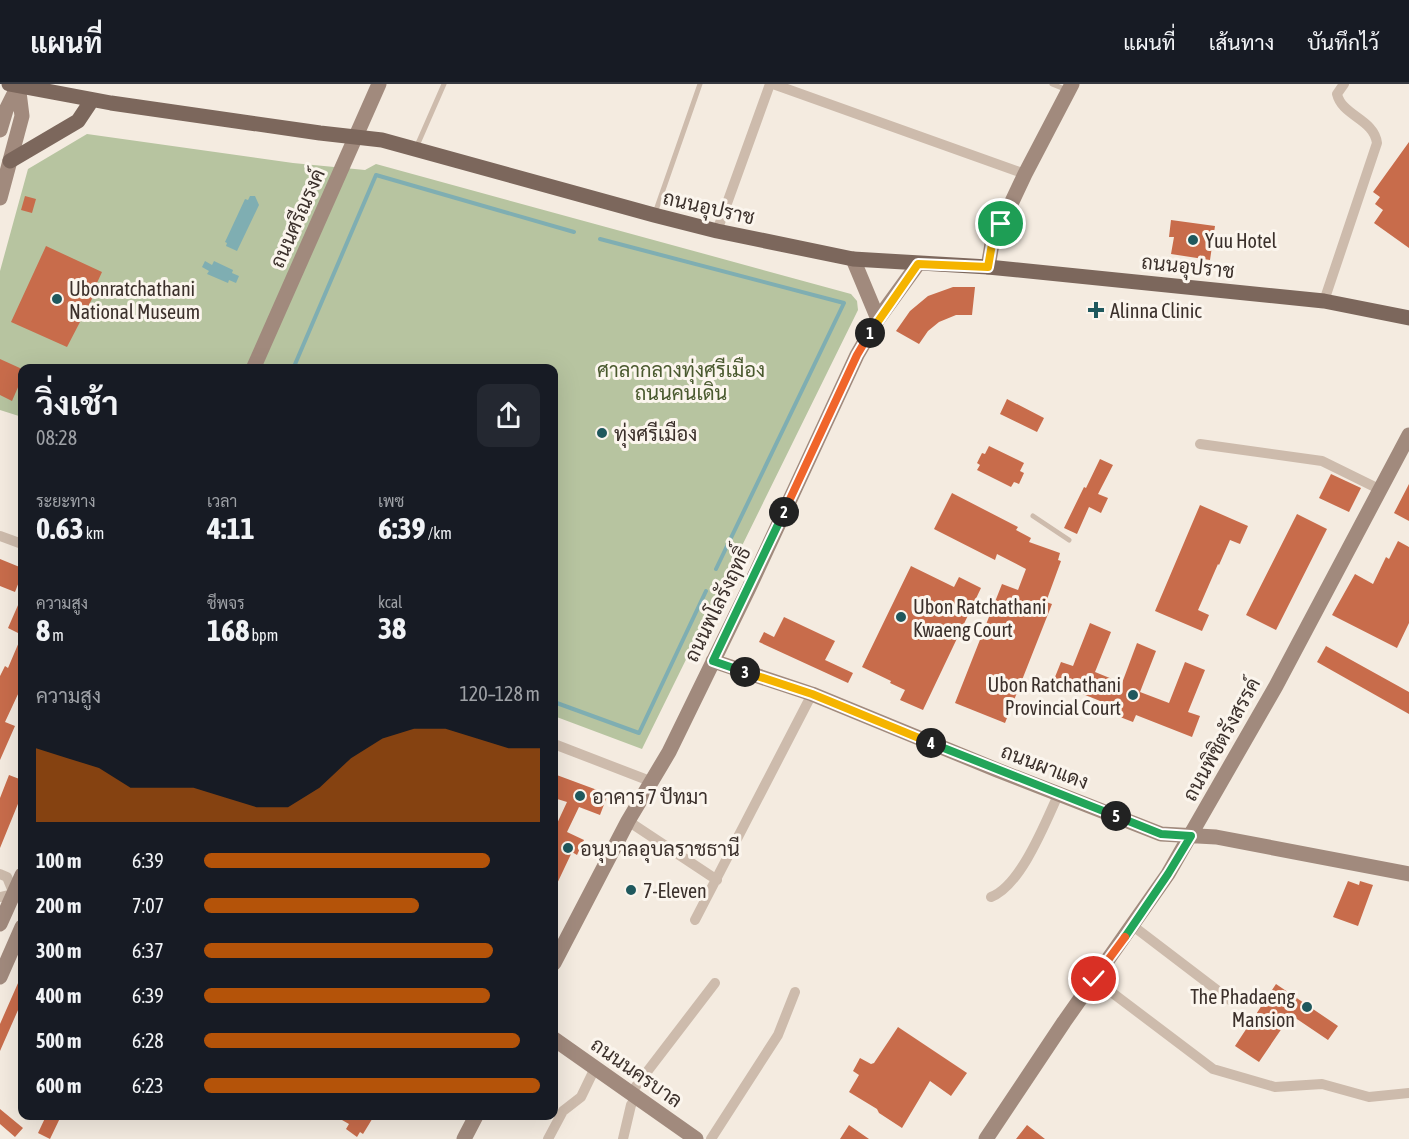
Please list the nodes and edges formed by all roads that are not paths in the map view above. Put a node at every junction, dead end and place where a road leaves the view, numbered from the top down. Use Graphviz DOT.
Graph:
graph roads {
  1 [pos="379,84"];
  2 [pos="444,84"];
  3 [pos="700,84"];
  4 [pos="772,84"];
  5 [pos="1052,84"];
  6 [pos="1344,84"];
  7 [pos="15,85"];
  8 [pos="1070,88"];
  9 [pos="92,100"];
  10 [pos="0,130"];
  11 [pos="356,137"];
  12 [pos="417,148"];
  13 [pos="10,160"];
  14 [pos="1025,174"];
  15 [pos="0,198"];
  16 [pos="654,215"];
  17 [pos="717,231"];
  18 [pos="853,259"];
  19 [pos="918,264"];
  20 [pos="988,267"];
  21 [pos="1324,301"];
  22 [pos="1409,318"];
  23 [pos="878,319"];
  24 [pos="255,364"];
  25 [pos="1409,435"];
  26 [pos="1200,444"];
  27 [pos="1381,490"];
  28 [pos="1033,516"];
  29 [pos="0,536"];
  30 [pos="1069,540"];
  31 [pos="18,543"];
  32 [pos="713,661"];
  33 [pos="812,694"];
  34 [pos="558,746"];
  35 [pos="650,781"];
  36 [pos="1059,794"];
  37 [pos="627,821"];
  38 [pos="1191,836"];
  39 [pos="0,874"];
  40 [pos="1409,874"];
  41 [pos="717,879"];
  42 [pos="12,896"];
  43 [pos="991,897"];
  44 [pos="695,920"];
  45 [pos="0,924"];
  46 [pos="1133,926"];
  47 [pos="18,936"];
  48 [pos="558,955"];
  49 [pos="0,977"];
  50 [pos="1094,979"];
  51 [pos="715,983"];
  52 [pos="795,992"];
  53 [pos="1230,1000"];
  54 [pos="558,1043"];
  55 [pos="595,1068"];
  56 [pos="1409,1093"];
  57 [pos="633,1096"];
  58 [pos="474,1120"];
  59 [pos="464,1139"];
  60 [pos="548,1139"];
  61 [pos="623,1139"];
  62 [pos="696,1139"];
  63 [pos="711,1139"];
  64 [pos="986,1139"];
  1 -- 11 [label="street, ถนนศรีณรงค์"];
  2 -- 12 [label="lane"];
  3 -- 16 [label="lane"];
  4 -- 14 [label="street"];
  4 -- 17 [label="street"];
  5 -- 8 [label="lane"];
  6 -- 21 [label="street"];
  7 -- 9 [label="main road, ถนนอุปราช"];
  7 -- 10 [label="street"];
  7 -- 13 [label="street"];
  8 -- 14 [label="street"];
  9 -- 11 [label="main road, ถนนอุปราช"];
  9 -- 13 [label="main road"];
  11 -- 12 [label="main road, ถนนอุปราช"];
  11 -- 24 [label="street, ถนนศรีณรงค์"];
  12 -- 16 [label="main road, ถนนอุปราช"];
  13 -- 15 [label="street"];
  14 -- 20 [label="street"];
  16 -- 17 [label="main road, ถนนอุปราช"];
  17 -- 18 [label="main road, ถนนอุปราช"];
  18 -- 19 [label="main road, ถนนอุปราช"];
  18 -- 23 [label="street"];
  19 -- 20 [label="main road, ถนนอุปราช"];
  19 -- 23 [label="street, ถนนพโลรังฤทธิ์"];
  20 -- 21 [label="main road, ถนนอุปราช"];
  21 -- 22 [label="main road, ถนนอุปราช"];
  23 -- 32 [label="street, ถนนพโลรังฤทธิ์"];
  25 -- 27 [label="street, ถนนพิชิตรังสรรค์"];
  26 -- 27 [label="street"];
  27 -- 38 [label="street, ถนนพิชิตรังสรรค์"];
  28 -- 30 [label="lane"];
  29 -- 31 [label="street"];
  32 -- 33 [label="street, ถนนผาแดง"];
  32 -- 35 [label="street, ถนนพโลรังฤทธิ์"];
  33 -- 36 [label="street, ถนนผาแดง"];
  33 -- 41 [label="street"];
  34 -- 35 [label="street"];
  35 -- 37 [label="street, ถนนพโลรังฤทธิ์"];
  36 -- 38 [label="street, ถนนผาแดง"];
  36 -- 43 [label="street"];
  37 -- 41 [label="street"];
  37 -- 48 [label="street, ถนนพโลรังฤทธิ์"];
  38 -- 40 [label="street, ถนนผาแดง"];
  38 -- 46 [label="street, ถนนพิชิตรังสรรค์"];
  39 -- 42 [label="street"];
  41 -- 44 [label="street"];
  42 -- 45 [label="street"];
  46 -- 50 [label="street, ถนนพิชิตรังสรรค์"];
  46 -- 53 [label="street"];
  47 -- 49 [label="street"];
  50 -- 56 [label="street"];
  50 -- 64 [label="street, ถนนพิชิตรังสรรค์"];
  51 -- 57 [label="street"];
  52 -- 63 [label="street"];
  54 -- 55 [label="street, ถนนนครบาล"];
  55 -- 57 [label="street, ถนนนครบาล"];
  55 -- 60 [label="street"];
  57 -- 61 [label="street"];
  57 -- 62 [label="street, ถนนนครบาล"];
  58 -- 59 [label="street"];
}
